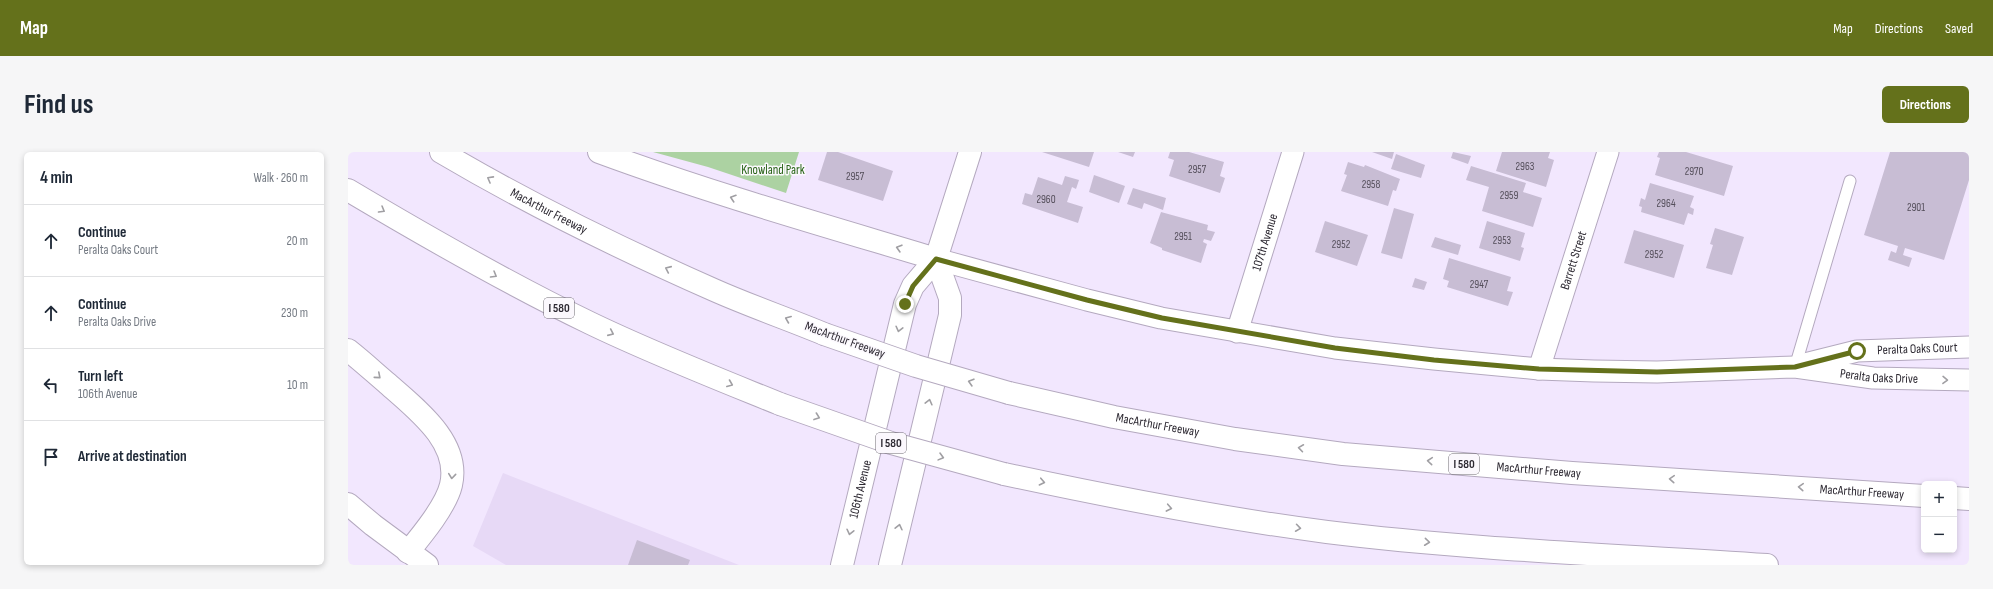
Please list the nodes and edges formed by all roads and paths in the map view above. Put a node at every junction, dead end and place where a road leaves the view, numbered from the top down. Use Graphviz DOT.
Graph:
graph roads {
  1 [pos="441,152"];
  2 [pos="599,152"];
  3 [pos="970,152"];
  4 [pos="1293,152"];
  5 [pos="1608,152"];
  6 [pos="1850,181"];
  7 [pos="348,190"];
  8 [pos="936,259"];
  9 [pos="1237,332"];
  10 [pos="1969,348"];
  11 [pos="348,350"];
  12 [pos="1795,367"];
  13 [pos="1539,369"];
  14 [pos="1969,380"];
  15 [pos="1921,496"];
  16 [pos="1957,498"];
  17 [pos="1969,499"];
  18 [pos="348,504"];
  19 [pos="408,552"];
  20 [pos="427,565"];
  21 [pos="842,565"];
  22 [pos="890,565"];
  23 [pos="1767,565"];
  15 -- 1 [label="main road, MacArthur Freeway / I 580, one-way, bridge"];
  8 -- 2 [label="main road, one-way"];
  3 -- 8 [label="main road, 106th Avenue"];
  4 -- 9 [label="street, 107th Avenue"];
  5 -- 13 [label="street, Barrett Street"];
  6 -- 12 [label="lane"];
  7 -- 23 [label="main road, I 580, one-way, bridge"];
  8 -- 9 [label="street, Peralta Oaks Drive"];
  8 -- 21 [label="main road, 106th Avenue, one-way"];
  22 -- 8 [label="main road, one-way"];
  9 -- 13 [label="street, Peralta Oaks Drive"];
  10 -- 12 [label="street, Peralta Oaks Court"];
  11 -- 19 [label="main road, one-way"];
  12 -- 13 [label="street, Peralta Oaks Drive"];
  12 -- 14 [label="street, Peralta Oaks Drive, one-way"];
  16 -- 17 [label="main road"];
  18 -- 19 [label="main road"];
  19 -- 20 [label="main road"];
}
